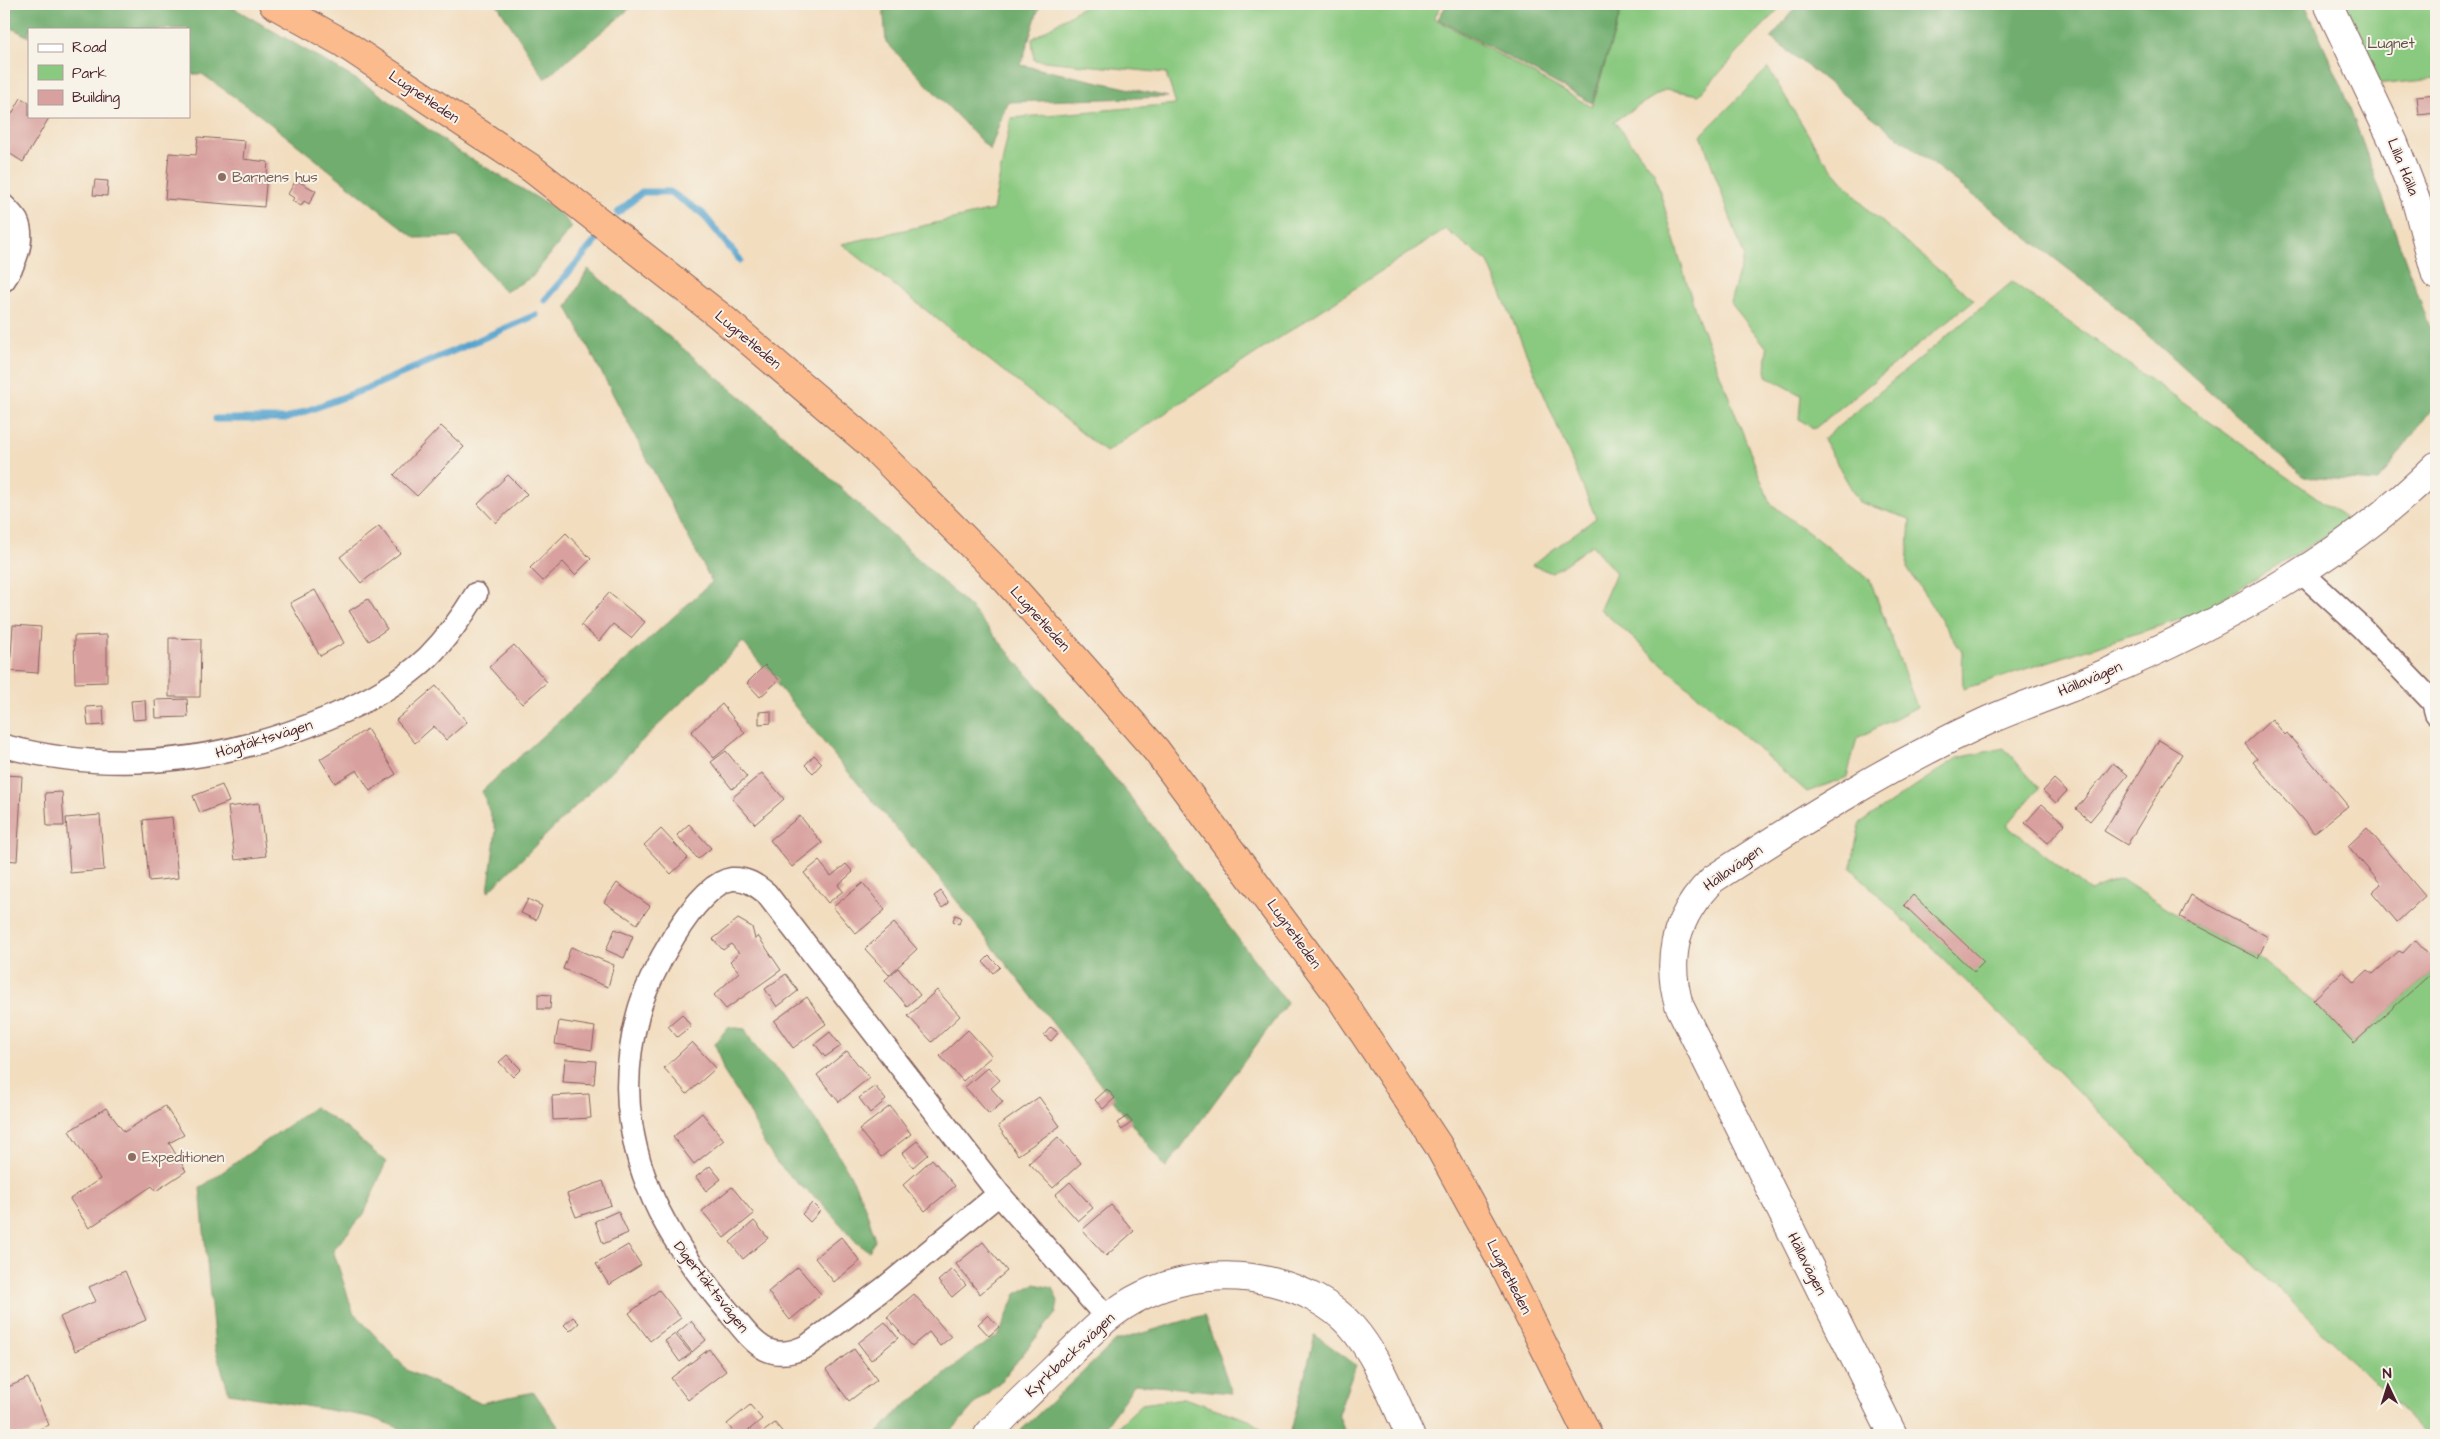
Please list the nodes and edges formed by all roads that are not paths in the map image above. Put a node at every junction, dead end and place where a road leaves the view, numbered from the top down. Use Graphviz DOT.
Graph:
graph roads {
  1 [pos="273,4"];
  2 [pos="2328,4"];
  3 [pos="4,206"];
  4 [pos="2436,275"];
  5 [pos="4,280"];
  6 [pos="2436,466"];
  7 [pos="2300,571"];
  8 [pos="476,594"];
  9 [pos="2436,713"];
  10 [pos="4,746"];
  11 [pos="999,1194"];
  12 [pos="1107,1318"];
  13 [pos="988,1435"];
  14 [pos="1410,1435"];
  15 [pos="1588,1435"];
  16 [pos="1892,1435"];
  1 -- 15 [label="highway, Lugnetleden"];
  2 -- 4 [label="street, Lilla Hälla"];
  3 -- 5 [label="street"];
  6 -- 7 [label="street, Hällavägen"];
  7 -- 9 [label="street"];
  7 -- 16 [label="street, Hällavägen"];
  8 -- 10 [label="street, Högtäktsvägen"];
  11 -- 11 [label="street, Digertäktsvägen"];
  11 -- 12 [label="street, Digertäktsvägen"];
  12 -- 13 [label="street, Kyrkbacksvägen"];
  12 -- 14 [label="street, Kyrkbacksvägen"];
}
